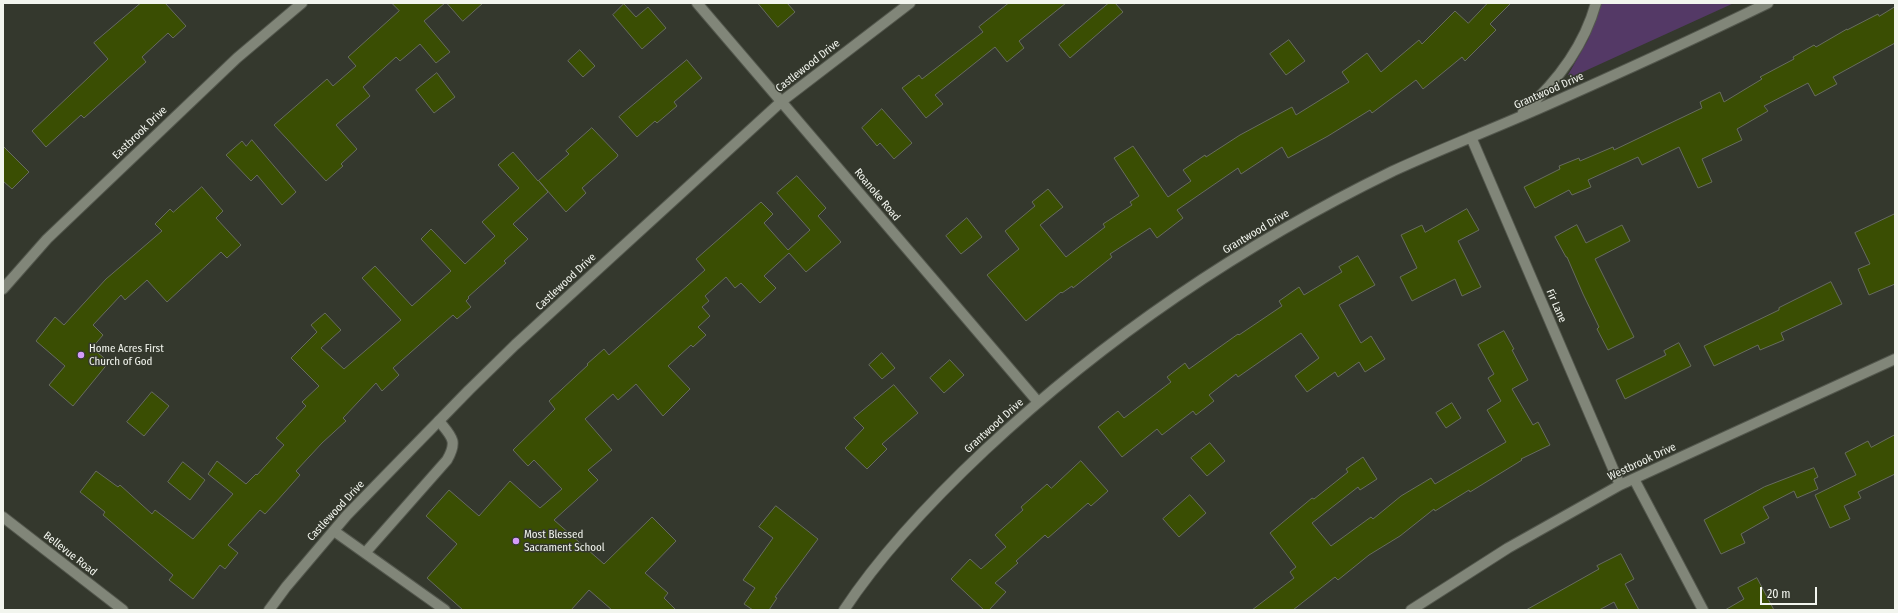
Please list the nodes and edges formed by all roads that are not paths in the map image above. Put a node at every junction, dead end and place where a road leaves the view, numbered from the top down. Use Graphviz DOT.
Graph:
graph roads {
  1 [pos="302,3"];
  2 [pos="697,3"];
  3 [pos="910,3"];
  4 [pos="1596,3"];
  5 [pos="1768,3"];
  6 [pos="782,101"];
  7 [pos="1516,118"];
  8 [pos="1471,137"];
  9 [pos="3,289"];
  10 [pos="1895,359"];
  11 [pos="1038,402"];
  12 [pos="439,421"];
  13 [pos="1634,479"];
  14 [pos="1620,485"];
  15 [pos="3,516"];
  16 [pos="334,531"];
  17 [pos="364,552"];
  18 [pos="123,610"];
  19 [pos="268,610"];
  20 [pos="445,610"];
  21 [pos="844,610"];
  22 [pos="1411,610"];
  23 [pos="1703,610"];
  1 -- 9 [label="street, Eastbrook Drive"];
  2 -- 6 [label="street, Roanoke Road"];
  3 -- 6 [label="street, Castlewood Drive"];
  4 -- 7 [label="street"];
  5 -- 7 [label="street, Grantwood Drive"];
  6 -- 11 [label="street, Roanoke Road"];
  6 -- 12 [label="street, Castlewood Drive"];
  7 -- 8 [label="street, Grantwood Drive"];
  8 -- 11 [label="street, Grantwood Drive"];
  8 -- 14 [label="street, Fir Lane"];
  10 -- 13 [label="street, Westbrook Drive"];
  11 -- 21 [label="street, Grantwood Drive"];
  12 -- 16 [label="street, Castlewood Drive"];
  12 -- 17 [label="street"];
  13 -- 14 [label="street, Westbrook Drive"];
  13 -- 23 [label="street"];
  14 -- 22 [label="street, Westbrook Drive"];
  15 -- 18 [label="street, Bellevue Road"];
  16 -- 17 [label="street"];
  16 -- 19 [label="street, Castlewood Drive"];
  17 -- 20 [label="street"];
}
